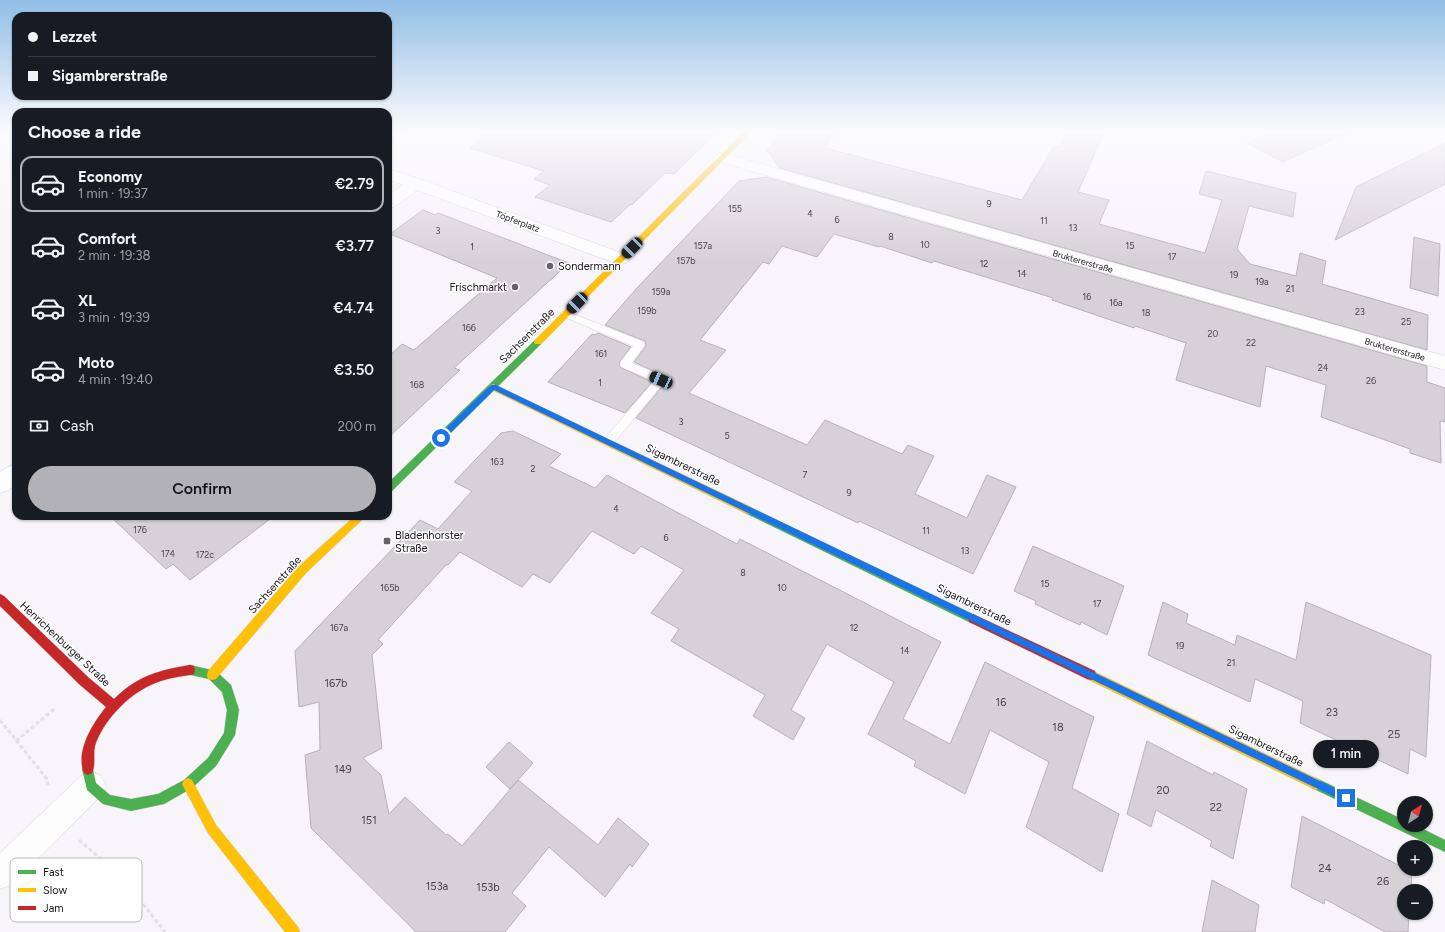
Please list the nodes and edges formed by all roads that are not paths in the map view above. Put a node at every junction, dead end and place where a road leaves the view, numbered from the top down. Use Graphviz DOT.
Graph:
graph roads {
  1 [pos="706,173"];
  2 [pos="777,173"];
  3 [pos="392,175"];
  4 [pos="416,183"];
  5 [pos="392,201"];
  6 [pos="620,259"];
  7 [pos="566,314"];
  8 [pos="1445,363"];
  9 [pos="493,387"];
  10 [pos="608,442"];
  11 [pos="12,476"];
  12 [pos="0,484"];
  13 [pos="392,485"];
  14 [pos="357,520"];
  15 [pos="0,599"];
  16 [pos="212,675"];
  17 [pos="114,706"];
  18 [pos="188,784"];
  19 [pos="91,786"];
  20 [pos="1445,846"];
  21 [pos="17,858"];
  22 [pos="10,864"];
  23 [pos="0,874"];
  24 [pos="293,932"];
  1 -- 6 [label="street, Sachsenstraße"];
  2 -- 8 [label="street, Bruktererstraße"];
  3 -- 4 [label="street, Töpferplatz"];
  4 -- 5 [label="street"];
  4 -- 6 [label="street, Töpferplatz"];
  6 -- 7 [label="street, Sachsenstraße"];
  7 -- 9 [label="street, Sachsenstraße"];
  7 -- 10 [label="lane"];
  9 -- 10 [label="street, Sigambrerstraße"];
  9 -- 13 [label="street, Sachsenstraße"];
  10 -- 20 [label="street, Sigambrerstraße"];
  11 -- 12 [label="street"];
  14 -- 16 [label="street, Sachsenstraße"];
  15 -- 17 [label="street, Henrichenburger Straße"];
  16 -- 17 [label="street"];
  16 -- 18 [label="street"];
  17 -- 19 [label="street"];
  18 -- 19 [label="street"];
  18 -- 24 [label="street"];
  19 -- 21 [label="street"];
  22 -- 23 [label="street"];
}
